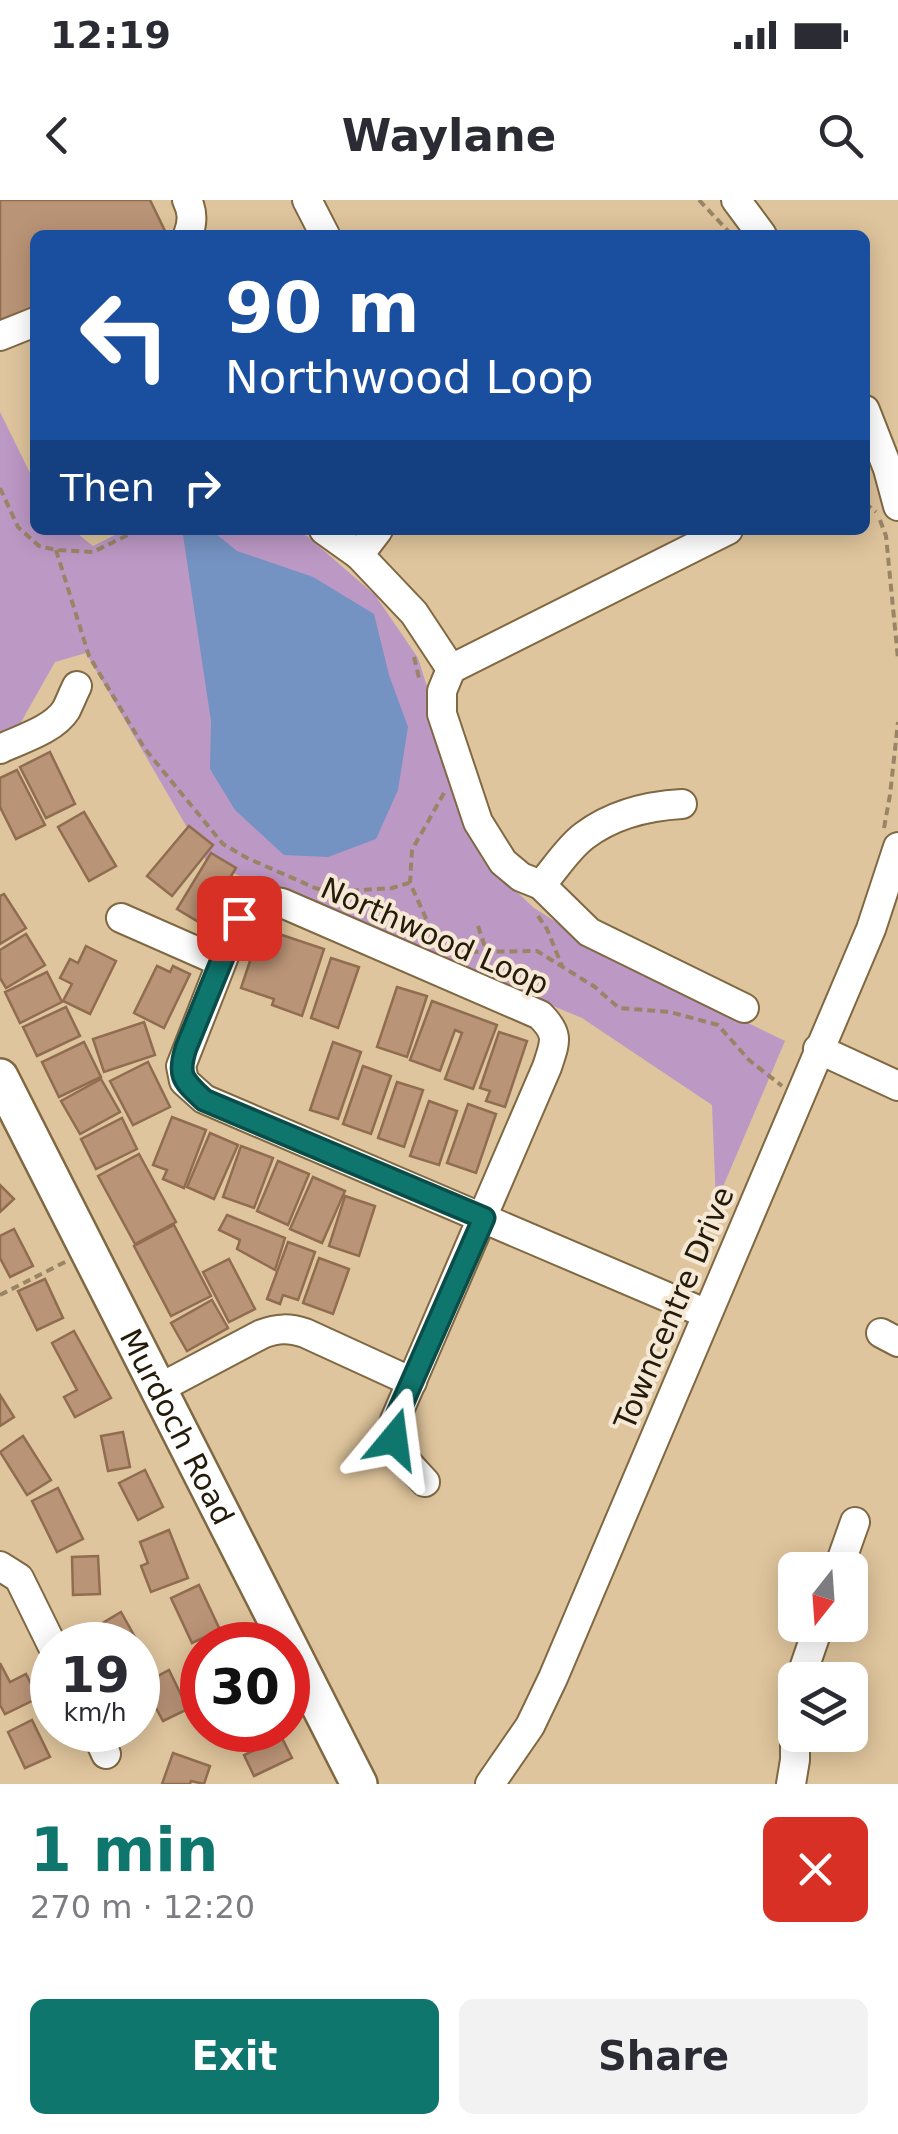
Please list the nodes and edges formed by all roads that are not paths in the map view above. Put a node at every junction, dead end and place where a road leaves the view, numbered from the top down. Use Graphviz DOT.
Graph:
graph roads {
  1 [pos="187,200"];
  2 [pos="306,200"];
  3 [pos="736,200"];
  4 [pos="189,230"];
  5 [pos="322,230"];
  6 [pos="758,230"];
  7 [pos="30,324"];
  8 [pos="0,336"];
  9 [pos="870,439"];
  10 [pos="876,473"];
  11 [pos="898,506"];
  12 [pos="331,535"];
  13 [pos="374,535"];
  14 [pos="718,535"];
  15 [pos="359,555"];
  16 [pos="451,668"];
  17 [pos="76,686"];
  18 [pos="0,749"];
  19 [pos="682,804"];
  20 [pos="898,847"];
  21 [pos="542,885"];
  22 [pos="121,918"];
  23 [pos="221,962"];
  24 [pos="744,1008"];
  25 [pos="818,1048"];
  26 [pos="0,1077"];
  27 [pos="898,1086"];
  28 [pos="484,1218"];
  29 [pos="707,1314"];
  30 [pos="412,1382"];
  31 [pos="158,1390"];
  32 [pos="425,1482"];
  33 [pos="855,1522"];
  34 [pos="844,1552"];
  35 [pos="0,1566"];
  36 [pos="40,1622"];
  37 [pos="359,1782"];
  38 [pos="490,1784"];
  1 -- 4 [label="street"];
  2 -- 5 [label="street"];
  3 -- 6 [label="street"];
  7 -- 8 [label="street"];
  9 -- 10 [label="street"];
  10 -- 11 [label="street"];
  12 -- 15 [label="street"];
  13 -- 15 [label="street"];
  14 -- 16 [label="street"];
  15 -- 16 [label="street"];
  16 -- 21 [label="street"];
  17 -- 18 [label="street"];
  19 -- 21 [label="street"];
  20 -- 25 [label="street, Towncentre Drive"];
  21 -- 24 [label="street"];
  22 -- 23 [label="street"];
  23 -- 28 [label="street, Northwood Loop"];
  23 -- 28 [label="street, Northwood Loop"];
  25 -- 27 [label="street"];
  25 -- 29 [label="street, Towncentre Drive"];
  26 -- 31 [label="main road, Murdoch Road"];
  28 -- 29 [label="street, Northwood Loop"];
  28 -- 30 [label="street"];
  29 -- 38 [label="street, Towncentre Drive"];
  30 -- 31 [label="street"];
  30 -- 32 [label="street"];
  31 -- 37 [label="main road, Murdoch Road"];
  33 -- 34 [label="street"];
  35 -- 36 [label="street"];
}
